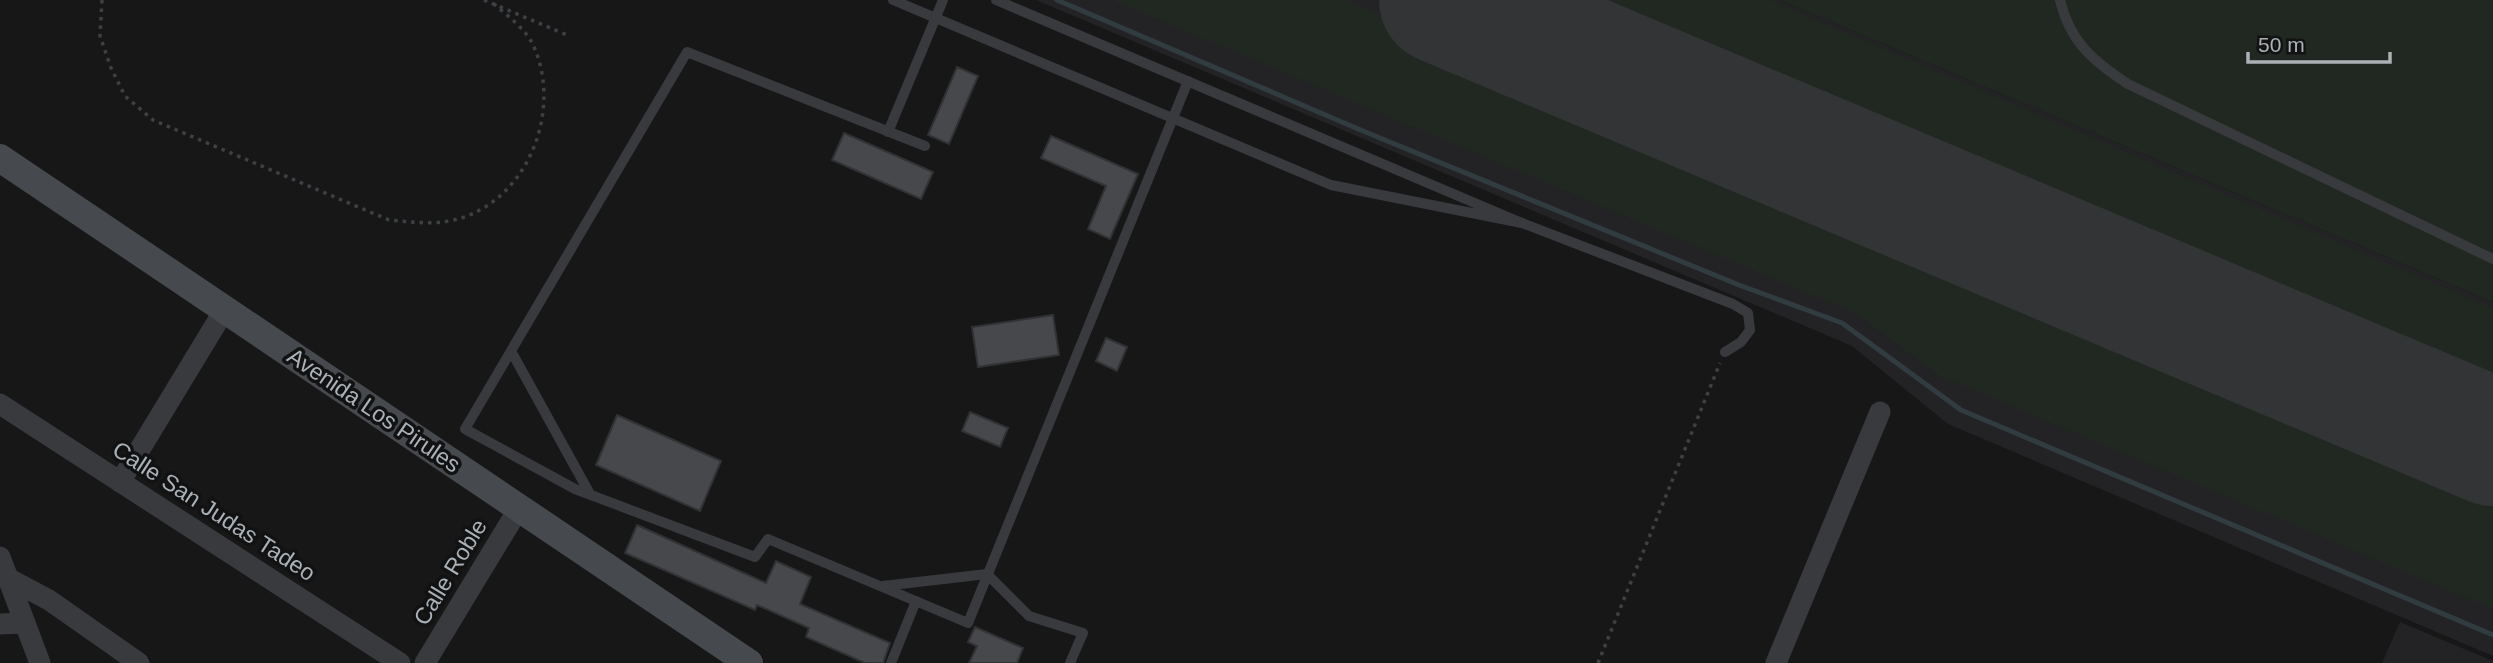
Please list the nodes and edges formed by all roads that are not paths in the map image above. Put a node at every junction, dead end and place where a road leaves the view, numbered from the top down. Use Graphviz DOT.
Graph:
graph roads {
  1 [pos="893,0"];
  2 [pos="943,0"];
  3 [pos="996,0"];
  4 [pos="2060,0"];
  5 [pos="936,18"];
  6 [pos="1188,81"];
  7 [pos="1172,118"];
  8 [pos="888,132"];
  9 [pos="925,146"];
  10 [pos="0,158"];
  11 [pos="1522,223"];
  12 [pos="2493,259"];
  13 [pos="225,309"];
  14 [pos="511,351"];
  15 [pos="1725,352"];
  16 [pos="0,404"];
  17 [pos="1880,412"];
  18 [pos="120,482"];
  19 [pos="590,494"];
  20 [pos="519,508"];
  21 [pos="3,569"];
  22 [pos="987,573"];
  23 [pos="881,586"];
  24 [pos="916,601"];
  25 [pos="24,623"];
  26 [pos="0,624"];
  27 [pos="436,659"];
  28 [pos="40,663"];
  29 [pos="139,663"];
  30 [pos="400,663"];
  31 [pos="749,663"];
  32 [pos="891,663"];
  33 [pos="1070,663"];
  34 [pos="1776,663"];
  1 -- 5 [label="lane"];
  2 -- 5 [label="lane"];
  3 -- 6 [label="lane"];
  4 -- 12 [label="lane"];
  5 -- 7 [label="lane"];
  5 -- 8 [label="lane"];
  6 -- 7 [label="lane"];
  6 -- 11 [label="lane"];
  7 -- 11 [label="lane"];
  7 -- 22 [label="lane"];
  8 -- 9 [label="lane"];
  8 -- 14 [label="lane"];
  10 -- 13 [label="street, Avenida Los Pirules"];
  11 -- 15 [label="lane"];
  13 -- 18 [label="street"];
  13 -- 20 [label="street, Avenida Los Pirules"];
  14 -- 19 [label="lane"];
  14 -- 19 [label="lane"];
  16 -- 18 [label="street, Calle San Judas Tadeo"];
  17 -- 34 [label="street"];
  18 -- 30 [label="street, Calle San Judas Tadeo"];
  19 -- 23 [label="lane"];
  20 -- 27 [label="street, Calle Roble"];
  20 -- 31 [label="street, Avenida Los Pirules"];
  21 -- 25 [label="street"];
  21 -- 29 [label="street"];
  22 -- 23 [label="lane"];
  22 -- 24 [label="lane"];
  22 -- 33 [label="lane"];
  23 -- 24 [label="lane"];
  24 -- 32 [label="lane"];
  25 -- 26 [label="street"];
  25 -- 28 [label="street"];
}
